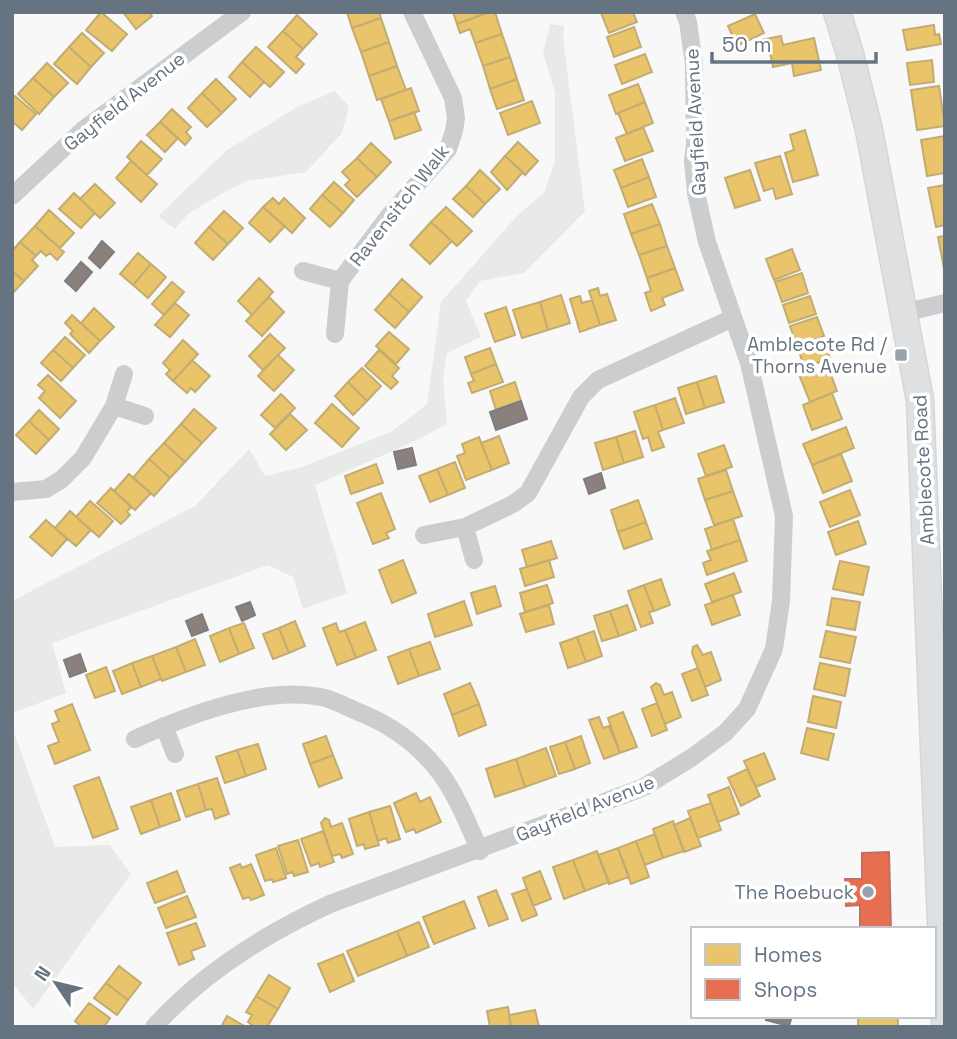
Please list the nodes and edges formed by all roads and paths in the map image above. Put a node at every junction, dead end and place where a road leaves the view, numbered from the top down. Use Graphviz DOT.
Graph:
graph roads {
  1 [pos="242,12"];
  2 [pos="412,12"];
  3 [pos="684,12"];
  4 [pos="836,12"];
  5 [pos="12,196"];
  6 [pos="303,271"];
  7 [pos="340,281"];
  8 [pos="945,303"];
  9 [pos="903,313"];
  10 [pos="733,318"];
  11 [pos="335,334"];
  12 [pos="124,374"];
  13 [pos="114,406"];
  14 [pos="145,416"];
  15 [pos="12,492"];
  16 [pos="465,527"];
  17 [pos="424,536"];
  18 [pos="474,560"];
  19 [pos="164,726"];
  20 [pos="135,739"];
  21 [pos="175,754"];
  22 [pos="480,851"];
  23 [pos="945,1021"];
  24 [pos="154,1027"];
  1 -- 5 [label="street, Gayfield Avenue"];
  2 -- 7 [label="street, Ravensitch Walk"];
  3 -- 10 [label="street, Gayfield Avenue"];
  4 -- 9 [label="street, Amblecote Road"];
  6 -- 7 [label="street, Ravensitch Walk"];
  7 -- 11 [label="street, Ravensitch Walk"];
  8 -- 9 [label="street"];
  9 -- 23 [label="street, Amblecote Road"];
  10 -- 16 [label="street"];
  10 -- 22 [label="street, Gayfield Avenue"];
  12 -- 13 [label="street"];
  13 -- 14 [label="street"];
  13 -- 15 [label="street"];
  16 -- 17 [label="street"];
  16 -- 18 [label="street"];
  19 -- 20 [label="street"];
  19 -- 21 [label="street"];
  19 -- 22 [label="street"];
  22 -- 24 [label="street, Gayfield Avenue"];
}
